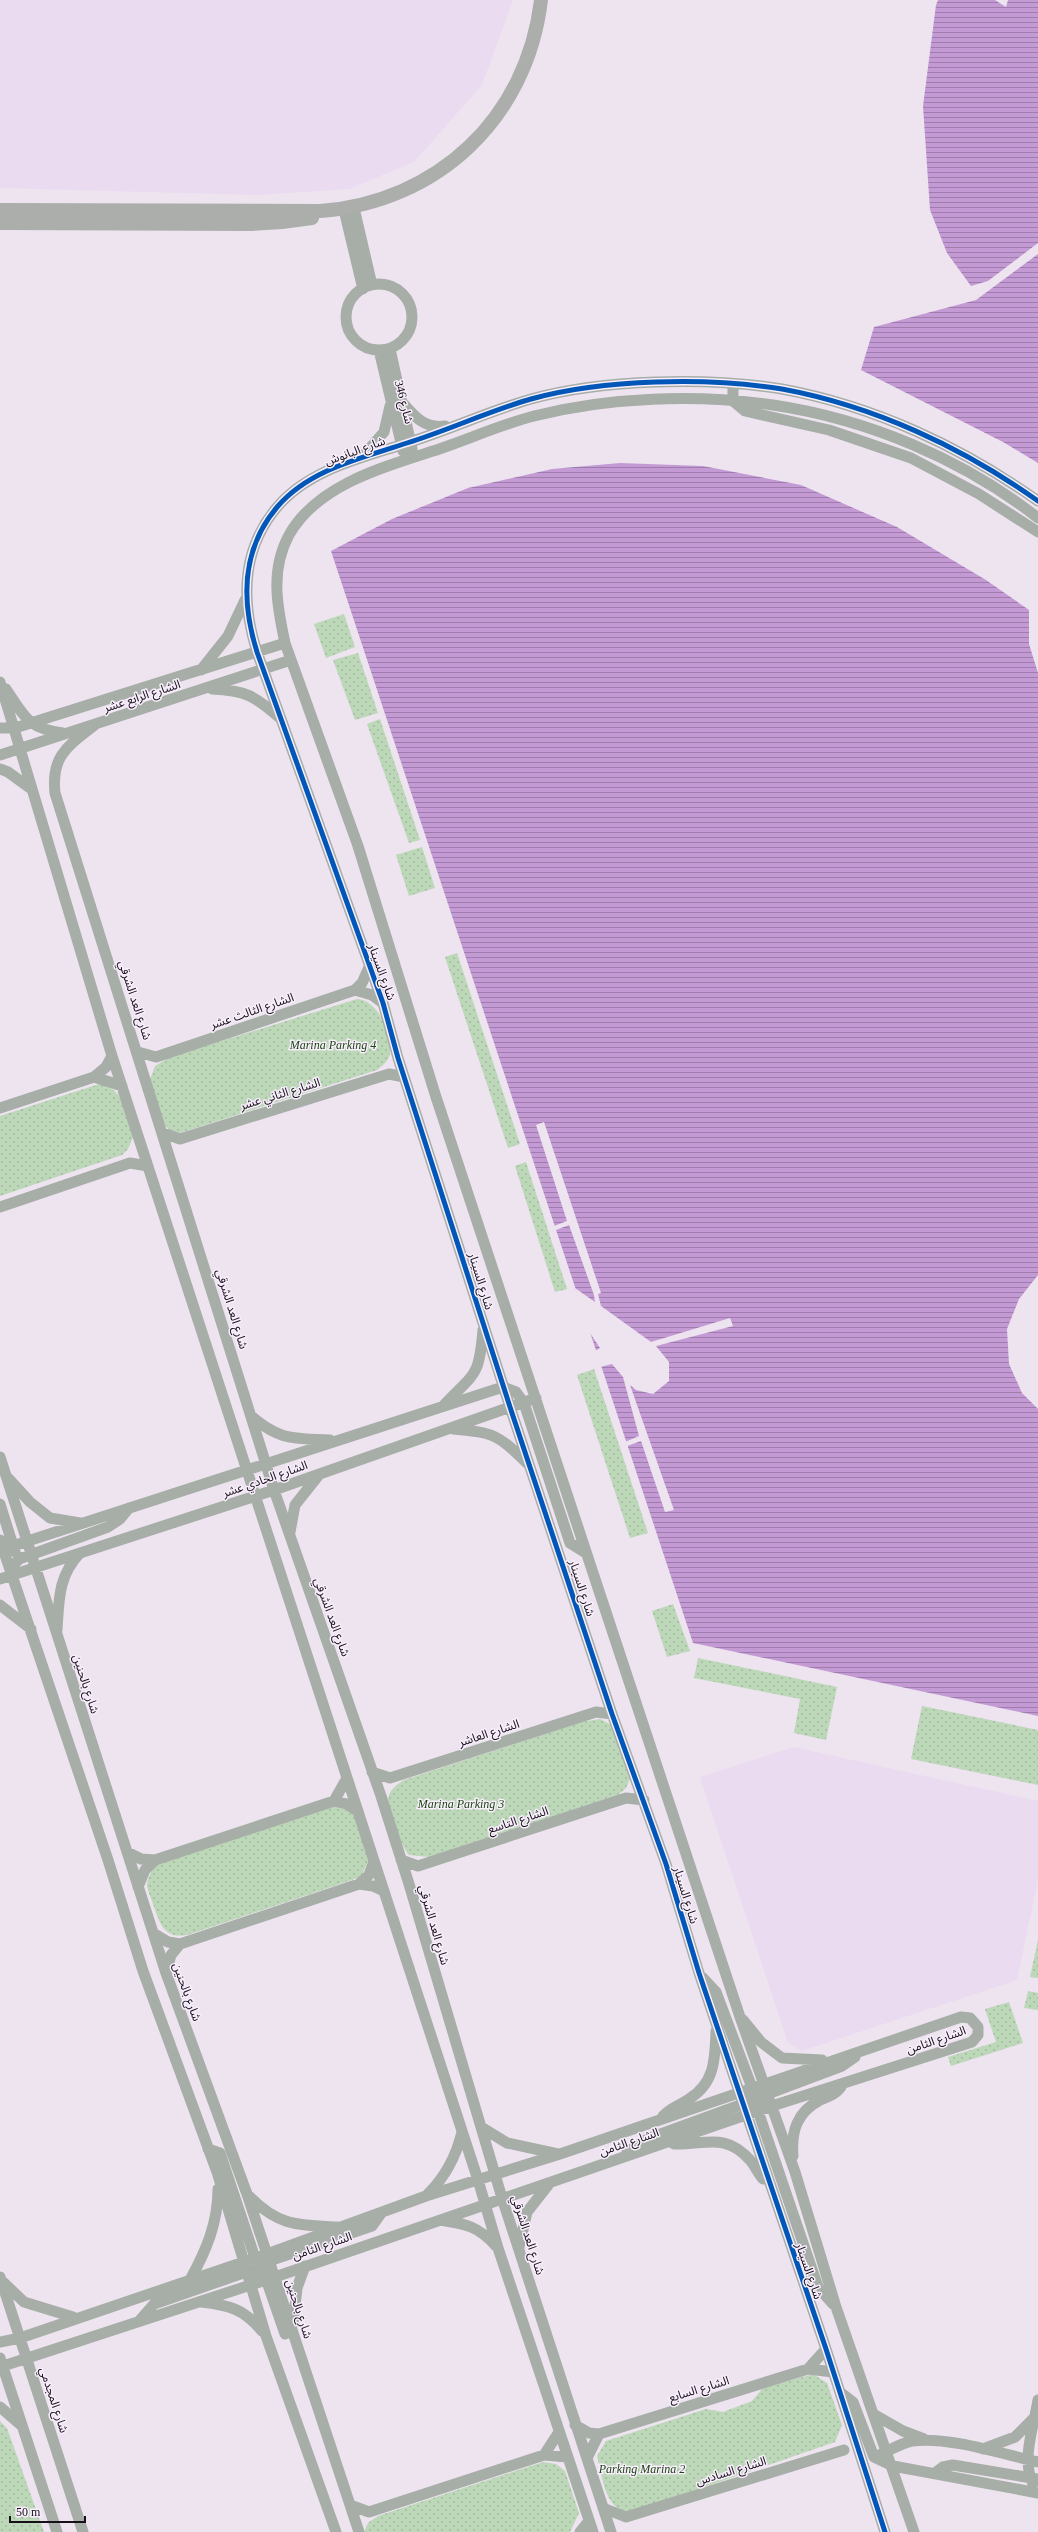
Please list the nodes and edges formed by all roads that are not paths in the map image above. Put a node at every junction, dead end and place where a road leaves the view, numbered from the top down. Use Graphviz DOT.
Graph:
graph roads {
  1 [pos="541,0"];
  2 [pos="349,209"];
  3 [pos="0,210"];
  4 [pos="320,211"];
  5 [pos="0,223"];
  6 [pos="368,287"];
  7 [pos="384,349"];
  8 [pos="734,385"];
  9 [pos="606,387"];
  10 [pos="571,391"];
  11 [pos="531,399"];
  12 [pos="395,400"];
  13 [pos="733,401"];
  14 [pos="608,404"];
  15 [pos="504,408"];
  16 [pos="575,408"];
  17 [pos="537,416"];
  18 [pos="460,424"];
  19 [pos="508,424"];
  20 [pos="406,444"];
  21 [pos="360,458"];
  22 [pos="409,458"];
  23 [pos="1038,501"];
  24 [pos="1038,518"];
  25 [pos="1038,532"];
  26 [pos="246,599"];
  27 [pos="285,643"];
  28 [pos="258,652"];
  29 [pos="291,660"];
  30 [pos="264,669"];
  31 [pos="201,670"];
  32 [pos="0,681"];
  33 [pos="205,688"];
  34 [pos="83,707"];
  35 [pos="282,720"];
  36 [pos="30,724"];
  37 [pos="96,724"];
  38 [pos="0,728"];
  39 [pos="16,728"];
  40 [pos="42,730"];
  41 [pos="66,733"];
  42 [pos="33,745"];
  43 [pos="21,749"];
  44 [pos="0,755"];
  45 [pos="25,763"];
  46 [pos="0,769"];
  47 [pos="30,788"];
  48 [pos="370,965"];
  49 [pos="355,990"];
  50 [pos="383,1003"];
  51 [pos="138,1052"];
  52 [pos="112,1056"];
  53 [pos="156,1057"];
  54 [pos="398,1058"];
  55 [pos="389,1074"];
  56 [pos="146,1077"];
  57 [pos="404,1077"];
  58 [pos="94,1078"];
  59 [pos="122,1086"];
  60 [pos="0,1108"];
  61 [pos="163,1133"];
  62 [pos="180,1139"];
  63 [pos="141,1146"];
  64 [pos="171,1157"];
  65 [pos="130,1163"];
  66 [pos="148,1166"];
  67 [pos="0,1207"];
  68 [pos="483,1324"];
  69 [pos="503,1387"];
  70 [pos="536,1398"];
  71 [pos="524,1403"];
  72 [pos="443,1406"];
  73 [pos="510,1407"];
  74 [pos="251,1416"];
  75 [pos="449,1429"];
  76 [pos="337,1440"];
  77 [pos="0,1457"];
  78 [pos="265,1463"];
  79 [pos="529,1464"];
  80 [pos="247,1469"];
  81 [pos="319,1474"];
  82 [pos="6,1475"];
  83 [pos="274,1490"];
  84 [pos="255,1496"];
  85 [pos="0,1504"];
  86 [pos="130,1508"];
  87 [pos="83,1523"];
  88 [pos="290,1539"];
  89 [pos="26,1542"];
  90 [pos="4,1546"];
  91 [pos="80,1552"];
  92 [pos="586,1552"];
  93 [pos="30,1554"];
  94 [pos="18,1558"];
  95 [pos="4,1565"];
  96 [pos="35,1567"];
  97 [pos="11,1575"];
  98 [pos="0,1579"];
  99 [pos="0,1605"];
  100 [pos="32,1630"];
  101 [pos="57,1636"];
  102 [pos="606,1696"];
  103 [pos="596,1712"];
  104 [pos="612,1714"];
  105 [pos="372,1772"];
  106 [pos="347,1778"];
  107 [pos="390,1778"];
  108 [pos="637,1781"];
  109 [pos="381,1796"];
  110 [pos="626,1798"];
  111 [pos="644,1800"];
  112 [pos="334,1801"];
  113 [pos="358,1811"];
  114 [pos="127,1852"];
  115 [pos="155,1860"];
  116 [pos="401,1860"];
  117 [pos="374,1861"];
  118 [pos="418,1866"];
  119 [pos="359,1884"];
  120 [pos="409,1884"];
  121 [pos="138,1888"];
  122 [pos="384,1891"];
  123 [pos="153,1933"];
  124 [pos="180,1944"];
  125 [pos="166,1973"];
  126 [pos="700,1975"];
  127 [pos="740,2017"];
  128 [pos="716,2022"];
  129 [pos="868,2048"];
  130 [pos="837,2059"];
  131 [pos="843,2084"];
  132 [pos="739,2092"];
  133 [pos="756,2097"];
  134 [pos="772,2106"];
  135 [pos="746,2116"];
  136 [pos="660,2120"];
  137 [pos="481,2127"];
  138 [pos="462,2131"];
  139 [pos="664,2144"];
  140 [pos="208,2149"];
  141 [pos="560,2154"];
  142 [pos="609,2163"];
  143 [pos="217,2172"];
  144 [pos="795,2172"];
  145 [pos="495,2175"];
  146 [pos="478,2180"];
  147 [pos="768,2182"];
  148 [pos="549,2183"];
  149 [pos="247,2194"];
  150 [pos="426,2196"];
  151 [pos="502,2198"];
  152 [pos="486,2203"];
  153 [pos="382,2212"];
  154 [pos="439,2220"];
  155 [pos="341,2227"];
  156 [pos="518,2247"];
  157 [pos="498,2248"];
  158 [pos="243,2262"];
  159 [pos="305,2266"];
  160 [pos="261,2269"];
  161 [pos="0,2278"];
  162 [pos="190,2280"];
  163 [pos="198,2301"];
  164 [pos="836,2307"];
  165 [pos="74,2318"];
  166 [pos="140,2321"];
  167 [pos="292,2331"];
  168 [pos="266,2336"];
  169 [pos="20,2338"];
  170 [pos="0,2342"];
  171 [pos="826,2349"];
  172 [pos="27,2358"];
  173 [pos="1,2364"];
  174 [pos="304,2365"];
  175 [pos="808,2369"];
  176 [pos="833,2372"];
  177 [pos="840,2392"];
  178 [pos="1038,2400"];
  179 [pos="0,2407"];
  180 [pos="875,2415"];
  181 [pos="1035,2416"];
  182 [pos="575,2425"];
  183 [pos="22,2426"];
  184 [pos="559,2432"];
  185 [pos="599,2434"];
  186 [pos="928,2441"];
  187 [pos="844,2450"];
  188 [pos="982,2450"];
  189 [pos="887,2451"];
  190 [pos="544,2455"];
  191 [pos="567,2457"];
  192 [pos="874,2457"];
  193 [pos="587,2458"];
  194 [pos="862,2461"];
  195 [pos="1033,2461"];
  196 [pos="893,2466"];
  197 [pos="935,2473"];
  198 [pos="1035,2479"];
  199 [pos="1038,2492"];
  200 [pos="350,2504"];
  201 [pos="603,2508"];
  202 [pos="369,2512"];
  203 [pos="626,2517"];
  204 [pos="589,2521"];
  205 [pos="57,2532"];
  206 [pos="83,2532"];
  207 [pos="336,2532"];
  208 [pos="359,2532"];
  209 [pos="580,2532"];
  210 [pos="593,2532"];
  211 [pos="611,2532"];
  212 [pos="617,2532"];
  213 [pos="884,2532"];
  214 [pos="914,2532"];
  1 -- 2 [label="main road"];
  2 -- 4 [label="main road"];
  2 -- 6 [label="street"];
  3 -- 4 [label="main road"];
  4 -- 5 [label="main road"];
  6 -- 7 [label="street"];
  6 -- 7 [label="street"];
  7 -- 12 [label="street, شارع 346"];
  8 -- 9 [label="street, شارع البانوش"];
  8 -- 13 [label="street"];
  8 -- 23 [label="street, شارع البانوش"];
  9 -- 10 [label="street, شارع البانوش"];
  9 -- 14 [label="street"];
  10 -- 11 [label="street, شارع البانوش"];
  10 -- 16 [label="street"];
  11 -- 15 [label="street, شارع البانوش"];
  11 -- 17 [label="street"];
  12 -- 18 [label="street"];
  12 -- 20 [label="street, شارع 346"];
  12 -- 21 [label="street"];
  13 -- 14 [label="street, شارع البانوش"];
  13 -- 24 [label="street, شارع البانوش"];
  13 -- 25 [label="street"];
  14 -- 16 [label="street, شارع البانوش"];
  15 -- 18 [label="street, شارع البانوش"];
  15 -- 19 [label="street"];
  16 -- 17 [label="street, شارع البانوش"];
  17 -- 19 [label="street, شارع البانوش"];
  18 -- 20 [label="street, شارع البانوش"];
  19 -- 22 [label="street, شارع البانوش"];
  20 -- 21 [label="street, شارع البانوش"];
  20 -- 22 [label="street, شارع 346"];
  21 -- 26 [label="street, شارع البانوش"];
  22 -- 27 [label="street, شارع البانوش"];
  26 -- 28 [label="street, شارع البانوش"];
  26 -- 31 [label="street"];
  27 -- 28 [label="street, الشارع الرابع عشر"];
  27 -- 29 [label="street, شارع السينار"];
  28 -- 30 [label="street, شارع السينار"];
  28 -- 31 [label="street, الشارع الرابع عشر"];
  29 -- 30 [label="street, الشارع الرابع عشر"];
  29 -- 70 [label="street, شارع السينار"];
  30 -- 33 [label="street, الشارع الرابع عشر"];
  30 -- 35 [label="street, شارع السينار"];
  31 -- 34 [label="street, الشارع الرابع عشر"];
  32 -- 36 [label="street"];
  32 -- 39 [label="street"];
  33 -- 35 [label="street"];
  33 -- 37 [label="street, الشارع الرابع عشر"];
  34 -- 36 [label="street, الشارع الرابع عشر"];
  34 -- 40 [label="street"];
  35 -- 48 [label="street, شارع السينار"];
  36 -- 39 [label="street, الشارع الرابع عشر"];
  36 -- 40 [label="street"];
  37 -- 41 [label="street, الشارع الرابع عشر"];
  37 -- 51 [label="street, شارع العد الشرقي"];
  38 -- 39 [label="street, الشارع الرابع عشر"];
  39 -- 43 [label="street"];
  40 -- 41 [label="street"];
  40 -- 42 [label="street"];
  41 -- 42 [label="street, الشارع الرابع عشر"];
  42 -- 43 [label="street, الشارع الرابع عشر"];
  42 -- 45 [label="street"];
  43 -- 44 [label="street, الشارع الرابع عشر"];
  43 -- 45 [label="street"];
  45 -- 47 [label="street"];
  46 -- 47 [label="street"];
  47 -- 52 [label="street"];
  48 -- 49 [label="street"];
  48 -- 50 [label="street, شارع السينار"];
  49 -- 50 [label="street"];
  49 -- 53 [label="street, الشارع الثالث عشر"];
  50 -- 54 [label="street, شارع السينار"];
  51 -- 53 [label="street"];
  51 -- 56 [label="street, شارع العد الشرقي"];
  52 -- 58 [label="street"];
  52 -- 59 [label="street"];
  53 -- 56 [label="street"];
  54 -- 55 [label="street"];
  54 -- 57 [label="street, شارع السينار"];
  55 -- 57 [label="street, الشارع الثاني عشر"];
  55 -- 62 [label="street, الشارع الثاني عشر"];
  56 -- 61 [label="street, شارع العد الشرقي"];
  57 -- 68 [label="street, شارع السينار"];
  58 -- 59 [label="street"];
  58 -- 60 [label="street"];
  59 -- 63 [label="street"];
  61 -- 62 [label="street"];
  61 -- 64 [label="street, شارع العد الشرقي"];
  62 -- 64 [label="street"];
  63 -- 65 [label="street"];
  63 -- 66 [label="street"];
  64 -- 74 [label="street, شارع العد الشرقي"];
  65 -- 66 [label="street"];
  65 -- 67 [label="street"];
  66 -- 80 [label="street"];
  68 -- 69 [label="street, شارع السينار"];
  68 -- 72 [label="street"];
  69 -- 71 [label="street"];
  69 -- 72 [label="street, الشارع الحادي عشر"];
  69 -- 73 [label="street, شارع السينار"];
  70 -- 71 [label="street, الشارع الحادي عشر"];
  70 -- 92 [label="street, شارع السينار"];
  71 -- 73 [label="street, الشارع الحادي عشر"];
  71 -- 92 [label="street"];
  72 -- 76 [label="street, الشارع الحادي عشر"];
  73 -- 75 [label="street, الشارع الحادي عشر"];
  73 -- 79 [label="street, شارع السينار"];
  74 -- 76 [label="street"];
  74 -- 78 [label="street, شارع العد الشرقي"];
  75 -- 79 [label="street"];
  75 -- 81 [label="street, الشارع الحادي عشر"];
  76 -- 78 [label="street, الشارع الحادي عشر"];
  77 -- 82 [label="street, شارع بالحنين"];
  78 -- 80 [label="street, الشارع الحادي عشر"];
  78 -- 83 [label="street, شارع العد الشرقي"];
  79 -- 102 [label="street, شارع السينار"];
  80 -- 84 [label="street"];
  80 -- 86 [label="street, الشارع الحادي عشر"];
  81 -- 83 [label="street, الشارع الحادي عشر"];
  81 -- 88 [label="street"];
  82 -- 87 [label="street"];
  82 -- 89 [label="street, شارع بالحنين"];
  83 -- 84 [label="street, الشارع الحادي عشر"];
  83 -- 88 [label="street, شارع العد الشرقي"];
  84 -- 91 [label="street, الشارع الحادي عشر"];
  84 -- 106 [label="street"];
  85 -- 90 [label="street"];
  86 -- 87 [label="street, الشارع الحادي عشر"];
  86 -- 93 [label="street"];
  87 -- 89 [label="street, الشارع الحادي عشر"];
  88 -- 105 [label="street, شارع العد الشرقي"];
  89 -- 90 [label="street, الشارع الحادي عشر"];
  89 -- 93 [label="street, شارع بالحنين"];
  89 -- 94 [label="street"];
  90 -- 94 [label="street"];
  90 -- 95 [label="street"];
  91 -- 96 [label="street, الشارع الحادي عشر"];
  91 -- 101 [label="street"];
  92 -- 127 [label="street, شارع السينار"];
  93 -- 94 [label="street"];
  93 -- 96 [label="street, شارع بالحنين"];
  94 -- 95 [label="street"];
  94 -- 96 [label="street"];
  94 -- 97 [label="street"];
  95 -- 97 [label="street"];
  96 -- 97 [label="street, الشارع الحادي عشر"];
  96 -- 101 [label="street, شارع بالحنين"];
  97 -- 98 [label="street, الشارع الحادي عشر"];
  97 -- 100 [label="street"];
  99 -- 100 [label="street"];
  100 -- 140 [label="street"];
  101 -- 114 [label="street, شارع بالحنين"];
  102 -- 103 [label="street"];
  102 -- 104 [label="street, شارع السينار"];
  103 -- 104 [label="street, الشارع العاشر"];
  103 -- 107 [label="street, الشارع العاشر"];
  104 -- 108 [label="street, شارع السينار"];
  105 -- 107 [label="street"];
  105 -- 109 [label="street, شارع العد الشرقي"];
  106 -- 112 [label="street"];
  106 -- 113 [label="street"];
  107 -- 109 [label="street"];
  108 -- 110 [label="street"];
  108 -- 111 [label="street, شارع السينار"];
  109 -- 116 [label="street, شارع العد الشرقي"];
  110 -- 111 [label="street, الشارع التاسع"];
  110 -- 118 [label="street, الشارع التاسع"];
  111 -- 126 [label="street, شارع السينار"];
  112 -- 113 [label="street"];
  112 -- 115 [label="street"];
  113 -- 117 [label="street"];
  114 -- 115 [label="street"];
  114 -- 121 [label="street, شارع بالحنين"];
  115 -- 121 [label="street"];
  116 -- 118 [label="street"];
  116 -- 120 [label="street, شارع العد الشرقي"];
  117 -- 119 [label="street"];
  117 -- 122 [label="street"];
  118 -- 120 [label="street"];
  119 -- 122 [label="street"];
  119 -- 124 [label="street"];
  120 -- 137 [label="street, شارع العد الشرقي"];
  121 -- 123 [label="street, شارع بالحنين"];
  122 -- 138 [label="street"];
  123 -- 124 [label="street"];
  123 -- 125 [label="street, شارع بالحنين"];
  124 -- 125 [label="street"];
  125 -- 149 [label="street, شارع بالحنين"];
  126 -- 128 [label="street, شارع السينار"];
  126 -- 133 [label="street"];
  127 -- 130 [label="street"];
  127 -- 133 [label="street, شارع السينار"];
  128 -- 132 [label="street, شارع السينار"];
  128 -- 136 [label="street"];
  129 -- 130 [label="street, الشارع الثامن"];
  129 -- 131 [label="street, الشارع الثامن"];
  129 -- 133 [label="street"];
  130 -- 133 [label="street, الشارع الثامن"];
  131 -- 134 [label="street, الشارع الثامن"];
  131 -- 144 [label="street"];
  132 -- 133 [label="street, شارع السينار"];
  132 -- 136 [label="street, الشارع الثامن"];
  133 -- 134 [label="street, شارع السينار"];
  133 -- 135 [label="street, شارع السينار"];
  133 -- 142 [label="street"];
  133 -- 164 [label="street"];
  134 -- 144 [label="street, شارع السينار"];
  135 -- 139 [label="street, الشارع الثامن"];
  135 -- 147 [label="street, شارع السينار"];
  136 -- 141 [label="street, الشارع الثامن"];
  137 -- 141 [label="street"];
  137 -- 145 [label="street, شارع العد الشرقي"];
  138 -- 146 [label="street"];
  138 -- 150 [label="street"];
  139 -- 142 [label="street, الشارع الثامن"];
  139 -- 147 [label="street"];
  140 -- 143 [label="street"];
  140 -- 160 [label="street"];
  141 -- 145 [label="street, الشارع الثامن"];
  142 -- 148 [label="street, الشارع الثامن"];
  143 -- 158 [label="street"];
  143 -- 162 [label="street"];
  144 -- 164 [label="street, شارع السينار"];
  145 -- 146 [label="street, الشارع الثامن"];
  145 -- 151 [label="street, شارع العد الشرقي"];
  146 -- 150 [label="street, الشارع الثامن"];
  146 -- 152 [label="street"];
  147 -- 171 [label="street, شارع السينار"];
  148 -- 151 [label="street, الشارع الثامن"];
  148 -- 156 [label="street"];
  149 -- 155 [label="street"];
  149 -- 160 [label="street, شارع بالحنين"];
  150 -- 153 [label="street, الشارع الثامن"];
  151 -- 152 [label="street, الشارع الثامن"];
  151 -- 156 [label="street, شارع العد الشرقي"];
  152 -- 154 [label="street, الشارع الثامن"];
  152 -- 157 [label="street"];
  153 -- 155 [label="street, الشارع الثامن"];
  153 -- 160 [label="street"];
  154 -- 157 [label="street"];
  154 -- 159 [label="street, الشارع الثامن"];
  155 -- 160 [label="street, الشارع الثامن"];
  156 -- 182 [label="street, شارع العد الشرقي"];
  157 -- 184 [label="street"];
  158 -- 160 [label="street, الشارع الثامن"];
  158 -- 162 [label="street, الشارع الثامن"];
  159 -- 160 [label="street, الشارع الثامن"];
  159 -- 167 [label="street"];
  160 -- 163 [label="street, الشارع الثامن"];
  160 -- 166 [label="street"];
  160 -- 167 [label="street, شارع بالحنين"];
  160 -- 168 [label="street, شارع بالحنين"];
  160 -- 174 [label="street"];
  161 -- 165 [label="street"];
  161 -- 169 [label="street, شارع المجدمي"];
  162 -- 165 [label="street, الشارع الثامن"];
  163 -- 166 [label="street, الشارع الثامن"];
  163 -- 168 [label="street"];
  164 -- 180 [label="street, شارع السينار"];
  165 -- 169 [label="street, الشارع الثامن"];
  166 -- 172 [label="street, الشارع الثامن"];
  167 -- 174 [label="street, شارع بالحنين"];
  168 -- 207 [label="street, شارع بالحنين"];
  169 -- 170 [label="street, الشارع الثامن"];
  169 -- 172 [label="street, شارع المجدمي"];
  171 -- 175 [label="street"];
  171 -- 176 [label="street, شارع السينار"];
  172 -- 173 [label="street, الشارع الثامن"];
  172 -- 206 [label="street, شارع المجدمي"];
  173 -- 183 [label="street"];
  174 -- 200 [label="street, شارع بالحنين"];
  175 -- 176 [label="street, الشارع السابع"];
  175 -- 185 [label="street, الشارع السابع"];
  176 -- 177 [label="street, شارع السينار"];
  177 -- 192 [label="street"];
  177 -- 194 [label="street, شارع السينار"];
  178 -- 181 [label="street"];
  179 -- 183 [label="street"];
  180 -- 186 [label="street"];
  180 -- 189 [label="street, شارع السينار"];
  181 -- 188 [label="street"];
  181 -- 195 [label="street"];
  182 -- 185 [label="street"];
  182 -- 193 [label="street, شارع العد الشرقي"];
  183 -- 205 [label="street"];
  184 -- 190 [label="street"];
  184 -- 191 [label="street"];
  185 -- 193 [label="street"];
  186 -- 188 [label="street"];
  186 -- 189 [label="street"];
  187 -- 203 [label="street, الشارع السادس"];
  188 -- 195 [label="street"];
  189 -- 192 [label="street"];
  189 -- 196 [label="street, شارع السينار"];
  190 -- 191 [label="street"];
  190 -- 202 [label="street"];
  191 -- 204 [label="street"];
  192 -- 194 [label="street"];
  192 -- 196 [label="street"];
  193 -- 201 [label="street, شارع العد الشرقي"];
  194 -- 213 [label="street, شارع السينار"];
  195 -- 198 [label="street"];
  196 -- 197 [label="street"];
  196 -- 214 [label="street, شارع السينار"];
  197 -- 198 [label="street"];
  197 -- 199 [label="street"];
  198 -- 199 [label="street"];
  200 -- 202 [label="street"];
  200 -- 208 [label="street, شارع بالحنين"];
  201 -- 203 [label="street"];
  201 -- 211 [label="street, شارع العد الشرقي"];
  202 -- 208 [label="street"];
  203 -- 212 [label="street"];
  204 -- 209 [label="street"];
  204 -- 210 [label="street"];
}
